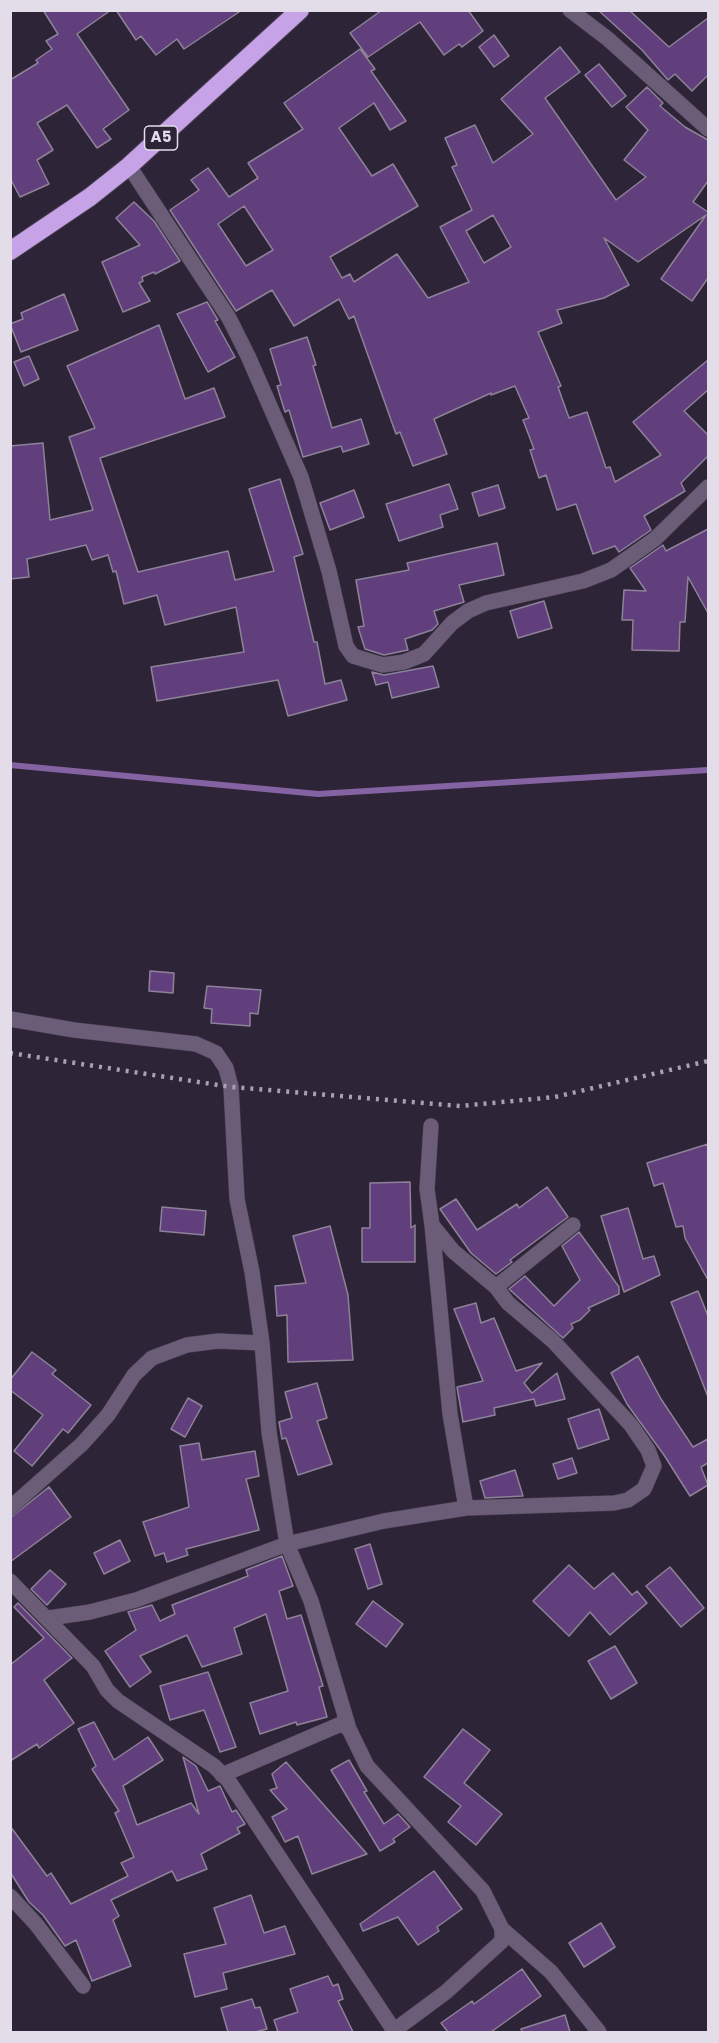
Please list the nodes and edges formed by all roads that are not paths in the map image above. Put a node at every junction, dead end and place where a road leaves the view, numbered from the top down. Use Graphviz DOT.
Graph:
graph roads {
  1 [pos="300,10"];
  2 [pos="570,10"];
  3 [pos="708,129"];
  4 [pos="129,166"];
  5 [pos="10,251"];
  6 [pos="708,487"];
  7 [pos="10,1019"];
  8 [pos="431,1126"];
  9 [pos="432,1225"];
  10 [pos="573,1225"];
  11 [pos="496,1287"];
  12 [pos="262,1343"];
  13 [pos="10,1508"];
  14 [pos="466,1508"];
  15 [pos="287,1544"];
  16 [pos="10,1581"];
  17 [pos="49,1618"];
  18 [pos="349,1729"];
  19 [pos="222,1775"];
  20 [pos="10,1896"];
  21 [pos="502,1929"];
  22 [pos="83,1986"];
  23 [pos="393,2032"];
  24 [pos="599,2032"];
  1 -- 4 [label="highway, A5"];
  2 -- 3 [label="street"];
  4 -- 5 [label="highway, A5"];
  4 -- 6 [label="street"];
  7 -- 12 [label="street"];
  8 -- 9 [label="street"];
  9 -- 11 [label="street"];
  9 -- 14 [label="street"];
  10 -- 11 [label="street"];
  11 -- 14 [label="street"];
  12 -- 13 [label="street"];
  12 -- 15 [label="street"];
  14 -- 15 [label="street"];
  15 -- 17 [label="street"];
  15 -- 18 [label="street"];
  16 -- 17 [label="street"];
  17 -- 19 [label="street"];
  18 -- 19 [label="street"];
  18 -- 21 [label="street"];
  19 -- 23 [label="street"];
  20 -- 22 [label="street"];
  21 -- 23 [label="street"];
  21 -- 24 [label="street"];
}
